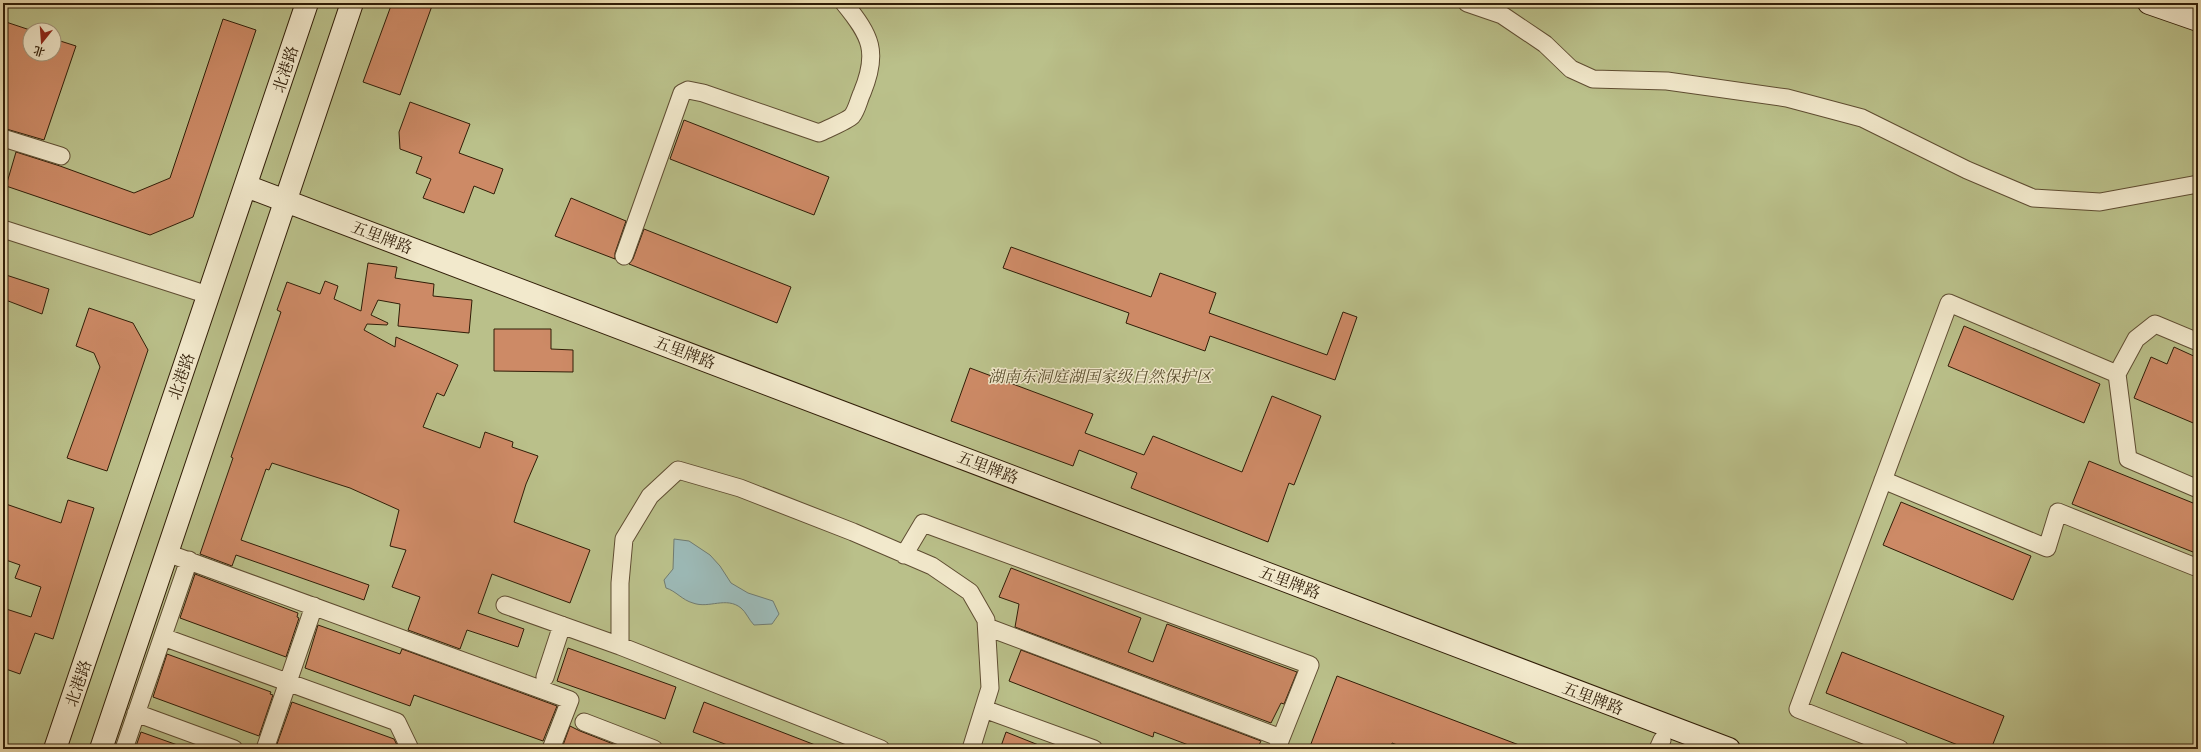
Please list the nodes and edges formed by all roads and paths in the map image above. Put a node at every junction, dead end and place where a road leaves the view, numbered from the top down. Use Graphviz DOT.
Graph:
graph roads {
  1 [pos="307,3"];
  2 [pos="352,3"];
  3 [pos="844,3"];
  4 [pos="1467,3"];
  5 [pos="2150,3"];
  6 [pos="2188,3"];
  7 [pos="2198,7"];
  8 [pos="2198,20"];
  9 [pos="3,138"];
  10 [pos="61,156"];
  11 [pos="2198,184"];
  12 [pos="243,193"];
  13 [pos="284,207"];
  14 [pos="3,229"];
  15 [pos="624,256"];
  16 [pos="208,295"];
  17 [pos="2198,342"];
  18 [pos="2117,374"];
  19 [pos="1883,480"];
  20 [pos="2198,489"];
  21 [pos="167,553"];
  22 [pos="904,555"];
  23 [pos="189,560"];
  24 [pos="2198,568"];
  25 [pos="505,604"];
  26 [pos="314,606"];
  27 [pos="562,626"];
  28 [pos="987,627"];
  29 [pos="163,637"];
  30 [pos="620,646"];
  31 [pos="545,677"];
  32 [pos="984,709"];
  33 [pos="136,713"];
  34 [pos="584,722"];
  35 [pos="1279,743"];
  36 [pos="1660,744"];
  37 [pos="55,749"];
  38 [pos="101,749"];
  39 [pos="124,749"];
  40 [pos="234,749"];
  41 [pos="265,749"];
  42 [pos="410,749"];
  43 [pos="551,749"];
  44 [pos="654,749"];
  45 [pos="880,749"];
  46 [pos="971,749"];
  47 [pos="1094,749"];
  48 [pos="1686,749"];
  49 [pos="1729,749"];
  50 [pos="1900,749"];
  1 -- 12 [label="main road, 北港路"];
  2 -- 13 [label="main road"];
  3 -- 15 [label="street"];
  4 -- 11 [label="street"];
  5 -- 8 [label="main road"];
  6 -- 7 [label="main road"];
  9 -- 10 [label="street"];
  12 -- 13 [label="main road, 五里牌路"];
  12 -- 16 [label="main road, 北港路"];
  13 -- 21 [label="main road"];
  13 -- 36 [label="main road, 五里牌路"];
  13 -- 49 [label="main road, 五里牌路"];
  14 -- 16 [label="street"];
  16 -- 37 [label="main road, 北港路"];
  17 -- 18 [label="street"];
  18 -- 19 [label="street"];
  18 -- 20 [label="street"];
  19 -- 24 [label="street"];
  19 -- 50 [label="street"];
  21 -- 23 [label="street"];
  21 -- 38 [label="main road"];
  22 -- 28 [label="street"];
  22 -- 30 [label="street"];
  22 -- 35 [label="street"];
  23 -- 26 [label="street"];
  23 -- 29 [label="street"];
  25 -- 27 [label="street"];
  26 -- 41 [label="street"];
  26 -- 43 [label="street"];
  27 -- 30 [label="street"];
  27 -- 31 [label="street"];
  28 -- 32 [label="street"];
  28 -- 35 [label="street"];
  29 -- 33 [label="street"];
  29 -- 42 [label="street"];
  30 -- 45 [label="street"];
  32 -- 46 [label="street"];
  32 -- 47 [label="street"];
  33 -- 39 [label="street"];
  33 -- 40 [label="street"];
  34 -- 44 [label="street"];
  36 -- 48 [label="main road, 五里牌路"];
}
